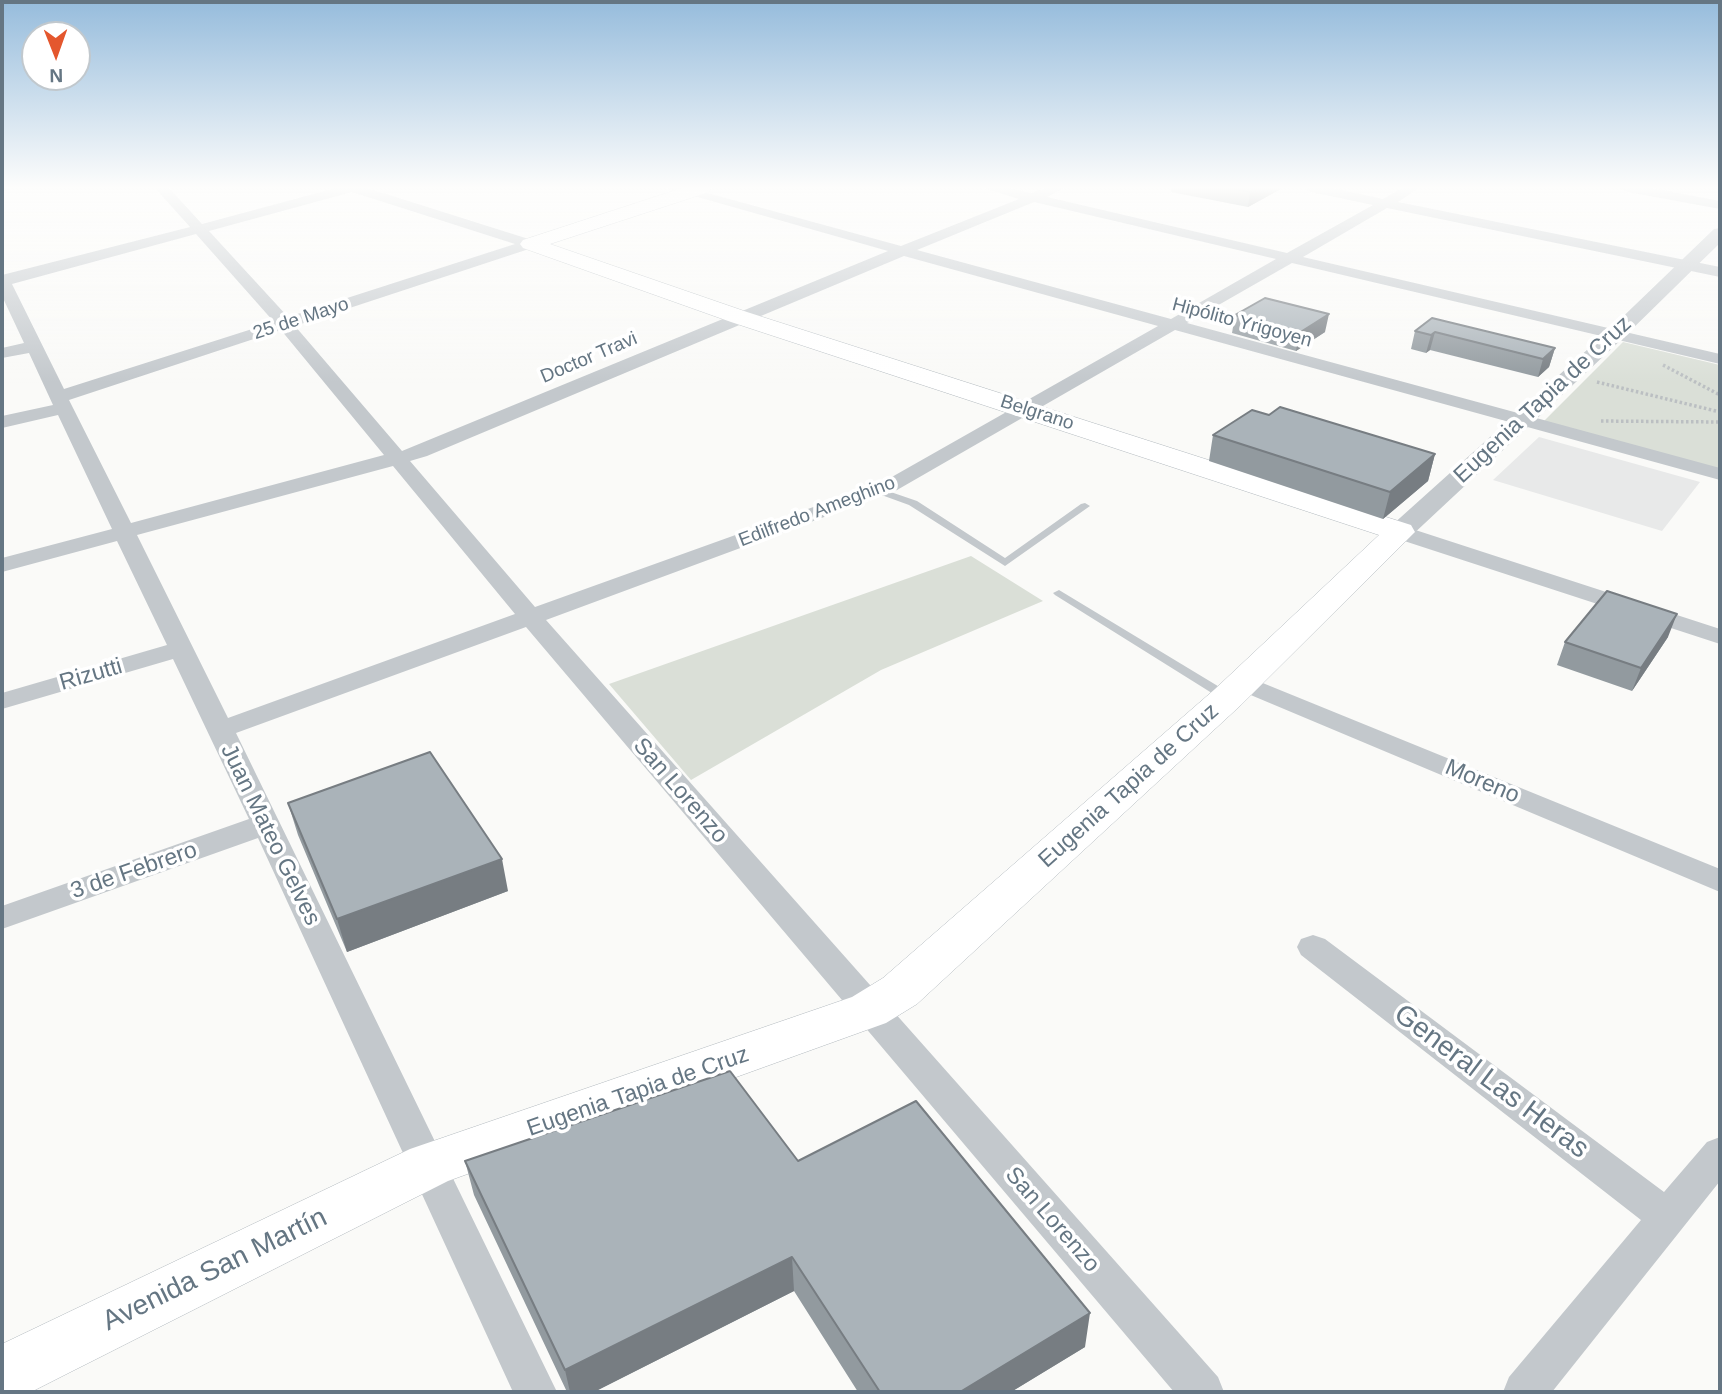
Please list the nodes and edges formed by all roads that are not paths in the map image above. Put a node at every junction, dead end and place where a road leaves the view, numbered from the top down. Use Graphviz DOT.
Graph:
graph roads {
  1 [pos="117,253"];
  2 [pos="222,253"];
  3 [pos="502,253"];
  4 [pos="556,253"];
  5 [pos="900,253"];
  6 [pos="907,253"];
  7 [pos="1268,253"];
  8 [pos="1298,253"];
  9 [pos="1627,253"];
  10 [pos="1699,253"];
  11 [pos="1289,258"];
  12 [pos="1686,265"];
  13 [pos="1720,272"];
  14 [pos="3,286"];
  15 [pos="739,317"];
  16 [pos="285,324"];
  17 [pos="1174,326"];
  18 [pos="1615,335"];
  19 [pos="32,347"];
  20 [pos="2,353"];
  21 [pos="1720,359"];
  22 [pos="62,402"];
  23 [pos="1025,409"];
  24 [pos="1521,420"];
  25 [pos="2,422"];
  26 [pos="398,460"];
  27 [pos="1720,474"];
  28 [pos="878,491"];
  29 [pos="1085,506"];
  30 [pos="1400,532"];
  31 [pos="125,533"];
  32 [pos="2,565"];
  33 [pos="1059,593"];
  34 [pos="531,618"];
  35 [pos="1720,637"];
  36 [pos="180,649"];
  37 [pos="1235,690"];
  38 [pos="2,701"];
  39 [pos="219,730"];
  40 [pos="266,824"];
  41 [pos="1720,881"];
  42 [pos="2,918"];
  43 [pos="1313,947"];
  44 [pos="869,1010"];
  45 [pos="1720,1153"];
  46 [pos="429,1165"];
  47 [pos="1669,1217"];
  48 [pos="2,1375"];
  49 [pos="535,1392"];
  50 [pos="1202,1392"];
  51 [pos="1525,1392"];
  1 -- 14 [label="street"];
  2 -- 16 [label="street, San Lorenzo"];
  3 -- 16 [label="street, 25 de Mayo"];
  4 -- 15 [label="main road, Belgrano"];
  5 -- 15 [label="street, Doctor Travi"];
  6 -- 17 [label="street, Hipólito Yrigoyen"];
  7 -- 11 [label="street"];
  8 -- 11 [label="street, Edilfredo Ameghino"];
  9 -- 12 [label="street"];
  10 -- 12 [label="street, Eugenia Tapia de Cruz"];
  11 -- 17 [label="street, Edilfredo Ameghino"];
  11 -- 18 [label="street"];
  12 -- 13 [label="street"];
  12 -- 18 [label="street, Eugenia Tapia de Cruz"];
  14 -- 19 [label="street, Juan Mateo Gelves"];
  15 -- 23 [label="main road, Belgrano"];
  15 -- 26 [label="street, Doctor Travi"];
  16 -- 22 [label="street, 25 de Mayo"];
  16 -- 26 [label="street, San Lorenzo"];
  17 -- 23 [label="street, Edilfredo Ameghino"];
  17 -- 24 [label="street, Hipólito Yrigoyen"];
  18 -- 21 [label="street"];
  18 -- 24 [label="street, Eugenia Tapia de Cruz"];
  19 -- 20 [label="street"];
  19 -- 22 [label="street, Juan Mateo Gelves"];
  22 -- 25 [label="street"];
  22 -- 31 [label="street, Juan Mateo Gelves"];
  23 -- 28 [label="street, Edilfredo Ameghino"];
  23 -- 30 [label="main road, Belgrano"];
  24 -- 27 [label="street, Hipólito Yrigoyen"];
  24 -- 30 [label="street, Eugenia Tapia de Cruz"];
  26 -- 31 [label="street, Doctor Travi"];
  26 -- 34 [label="street, San Lorenzo"];
  28 -- 29 [label="lane"];
  28 -- 34 [label="street, Edilfredo Ameghino"];
  30 -- 35 [label="street, Belgrano"];
  30 -- 37 [label="main road, Eugenia Tapia de Cruz"];
  31 -- 32 [label="street, Doctor Travi"];
  31 -- 36 [label="street, Juan Mateo Gelves"];
  33 -- 37 [label="lane"];
  34 -- 39 [label="street, Edilfredo Ameghino"];
  34 -- 44 [label="street, San Lorenzo"];
  36 -- 38 [label="street, Rizutti"];
  36 -- 39 [label="street, Juan Mateo Gelves"];
  37 -- 41 [label="street, Moreno"];
  37 -- 44 [label="main road, Eugenia Tapia de Cruz"];
  39 -- 40 [label="street, Juan Mateo Gelves"];
  40 -- 42 [label="street, 3 de Febrero"];
  40 -- 46 [label="street, Juan Mateo Gelves"];
  43 -- 47 [label="street, General Las Heras"];
  44 -- 46 [label="main road, Eugenia Tapia de Cruz"];
  44 -- 50 [label="street, San Lorenzo"];
  45 -- 47 [label="street"];
  46 -- 48 [label="main road, Avenida San Martín"];
  46 -- 49 [label="street, Juan Mateo Gelves"];
  47 -- 51 [label="street"];
}
